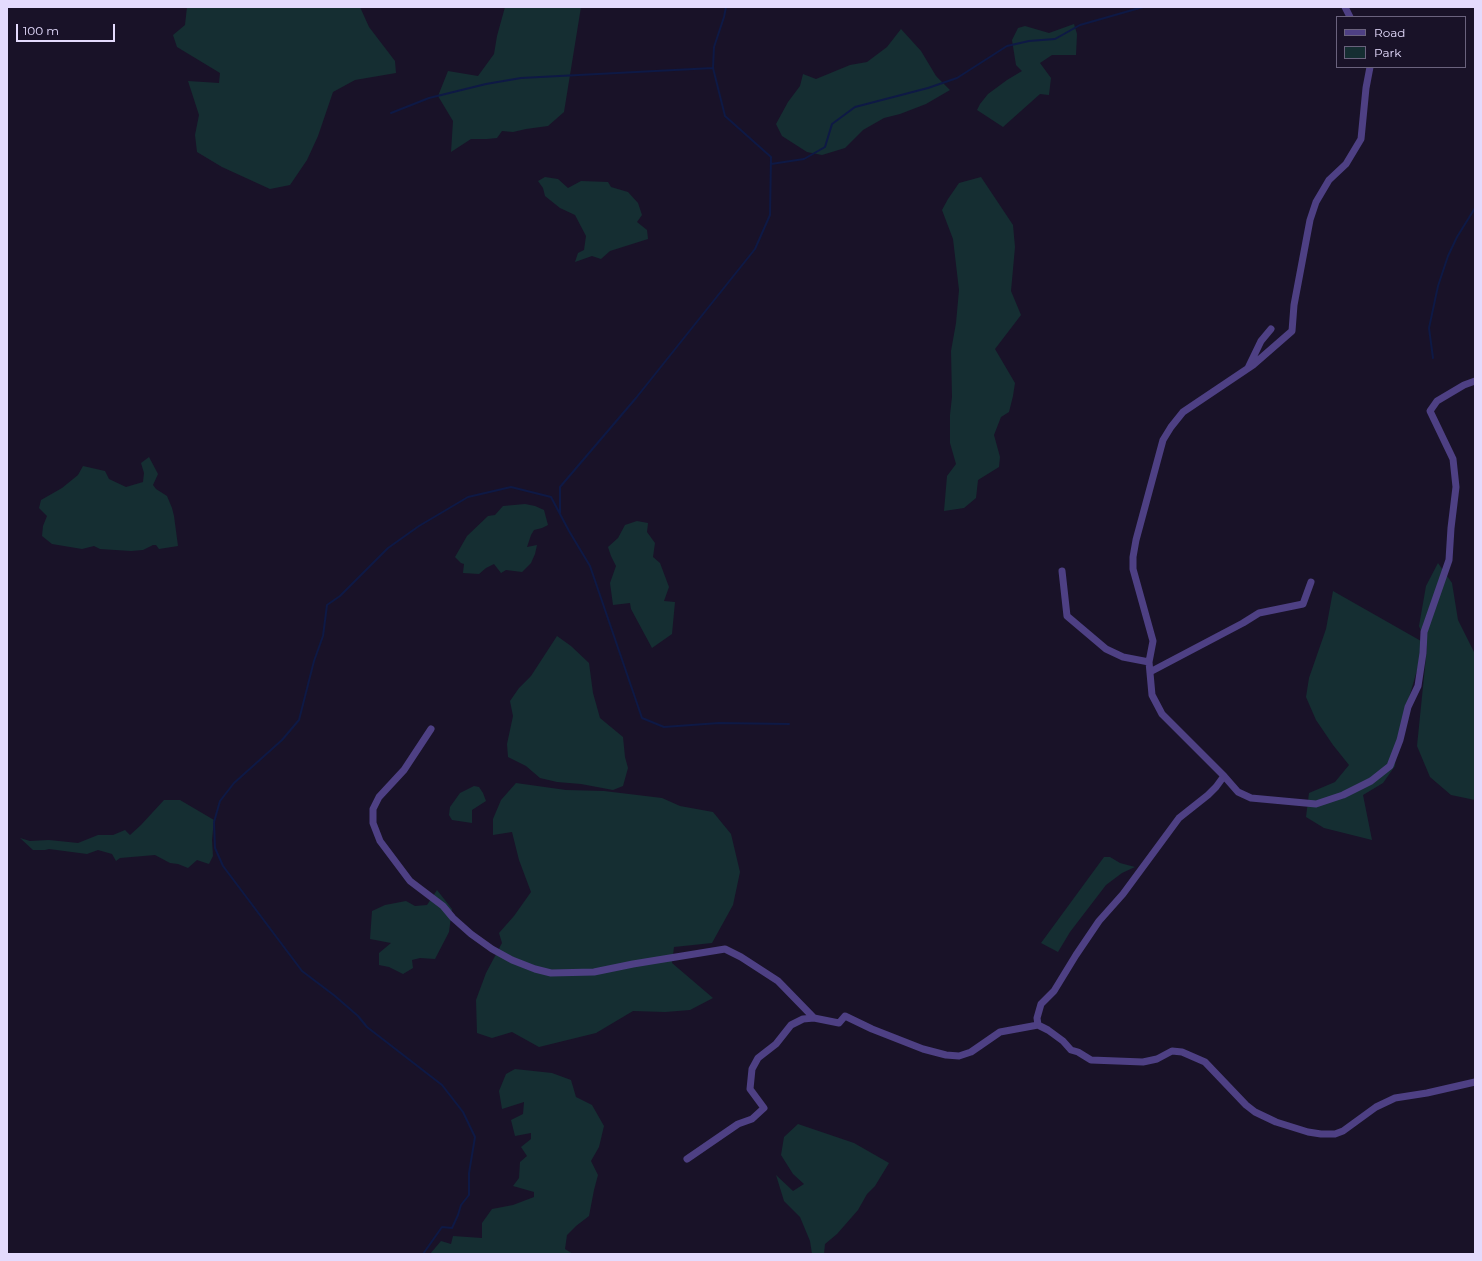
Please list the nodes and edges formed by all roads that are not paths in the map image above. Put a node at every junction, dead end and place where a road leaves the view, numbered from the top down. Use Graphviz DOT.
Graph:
graph roads {
  1 [pos="1345,7"];
  2 [pos="1350,16"];
  3 [pos="1370,68"];
  4 [pos="1272,329"];
  5 [pos="1247,370"];
  6 [pos="1475,381"];
  7 [pos="1062,571"];
  8 [pos="1311,582"];
  9 [pos="1149,662"];
  10 [pos="1150,672"];
  11 [pos="431,729"];
  12 [pos="1224,776"];
  13 [pos="814,1018"];
  14 [pos="1038,1025"];
  15 [pos="1475,1082"];
  16 [pos="687,1159"];
  1 -- 2 [label="street"];
  3 -- 5 [label="street"];
  4 -- 5 [label="street"];
  5 -- 9 [label="street"];
  6 -- 12 [label="street"];
  7 -- 9 [label="street"];
  8 -- 10 [label="street"];
  9 -- 10 [label="street"];
  10 -- 12 [label="street"];
  11 -- 13 [label="street"];
  12 -- 14 [label="street"];
  13 -- 14 [label="street"];
  13 -- 16 [label="street"];
  14 -- 15 [label="street"];
}
